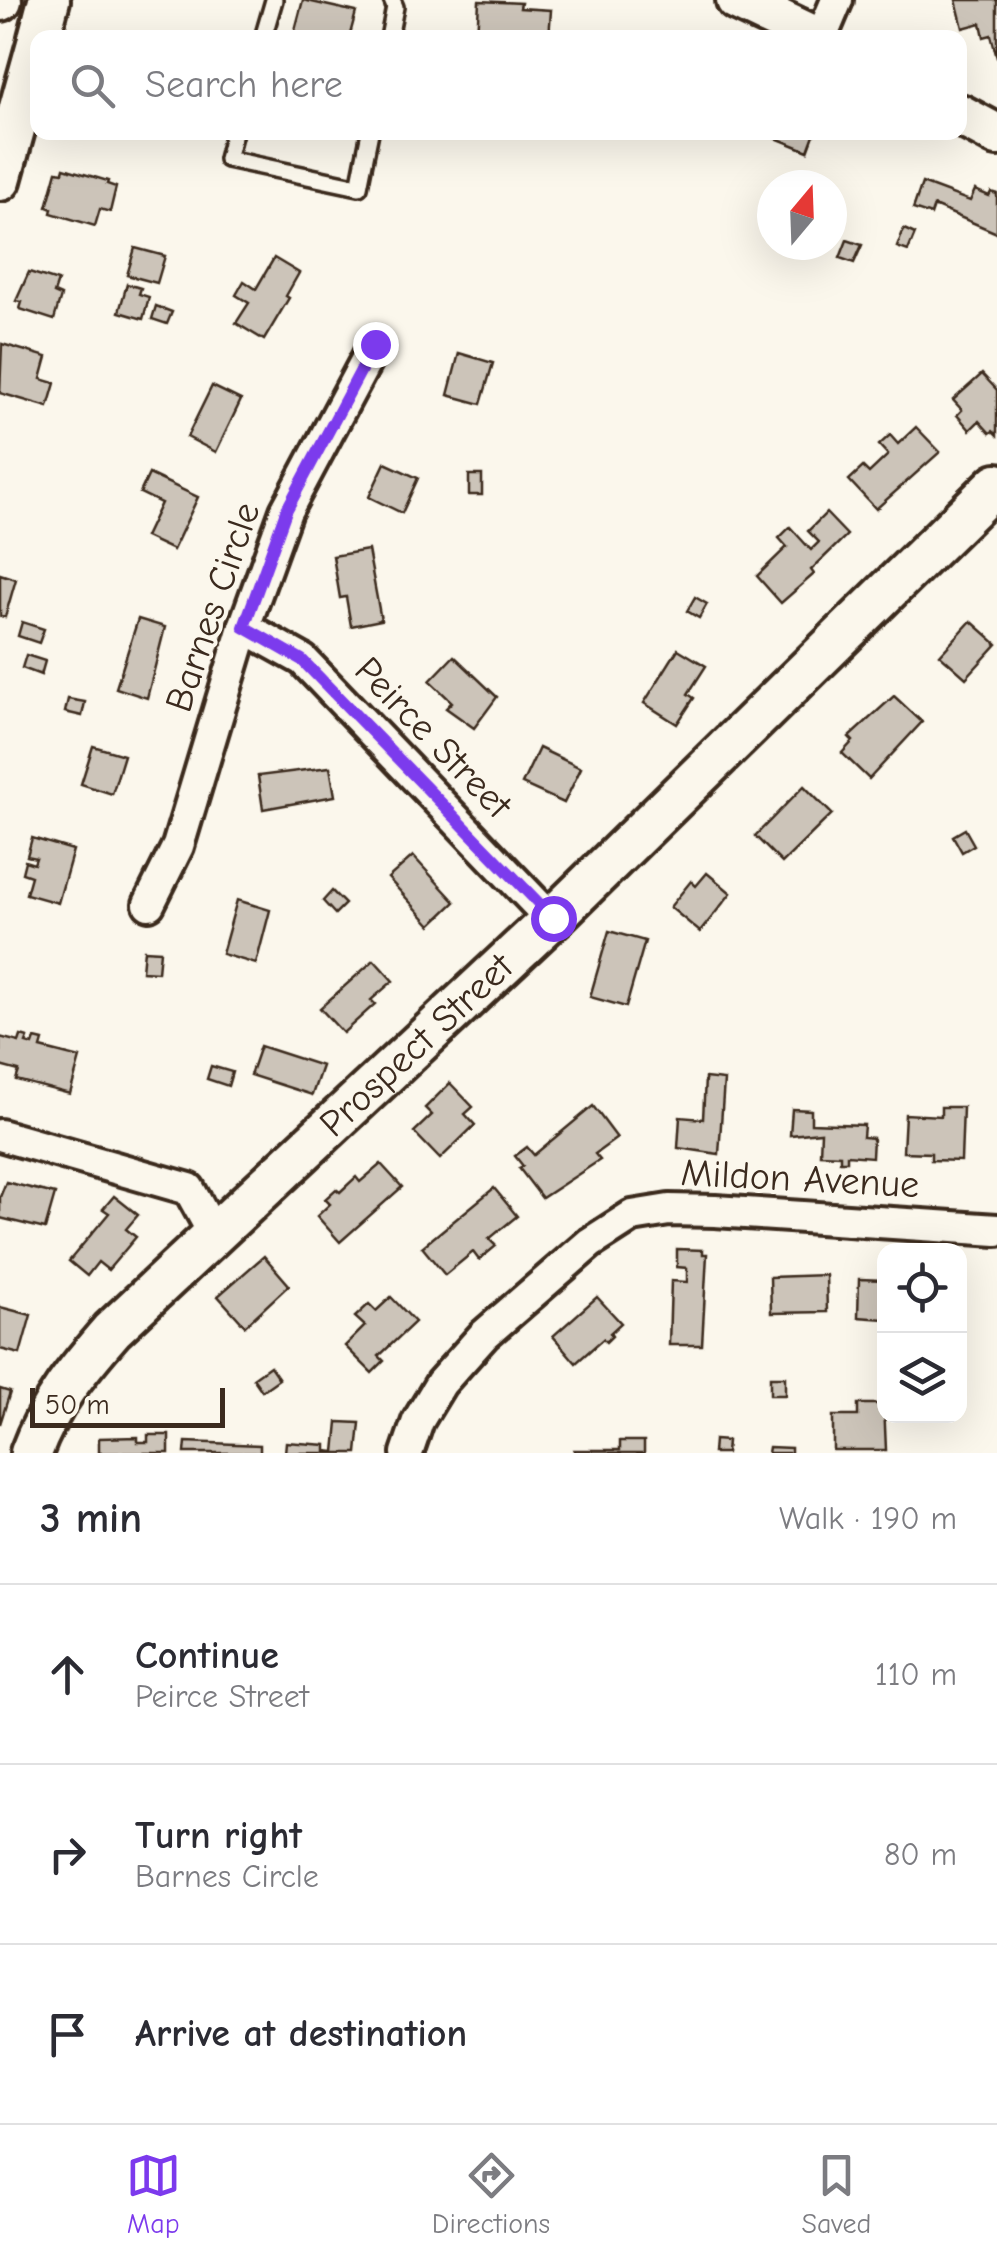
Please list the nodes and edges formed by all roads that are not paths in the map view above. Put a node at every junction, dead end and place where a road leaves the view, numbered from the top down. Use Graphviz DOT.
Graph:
graph roads {
  1 [pos="49,0"];
  2 [pos="274,0"];
  3 [pos="392,0"];
  4 [pos="737,0"];
  5 [pos="838,0"];
  6 [pos="41,30"];
  7 [pos="265,30"];
  8 [pos="391,30"];
  9 [pos="802,30"];
  10 [pos="823,30"];
  11 [pos="30,69"];
  12 [pos="967,120"];
  13 [pos="997,136"];
  14 [pos="232,140"];
  15 [pos="368,140"];
  16 [pos="0,180"];
  17 [pos="375,344"];
  18 [pos="997,484"];
  19 [pos="244,627"];
  20 [pos="149,904"];
  21 [pos="552,920"];
  22 [pos="0,1135"];
  23 [pos="997,1230"];
  24 [pos="216,1236"];
  25 [pos="31,1453"];
  26 [pos="407,1453"];
  1 -- 6 [label="main road"];
  2 -- 7 [label="lane"];
  3 -- 8 [label="lane"];
  4 -- 9 [label="main road"];
  5 -- 10 [label="street"];
  11 -- 16 [label="main road"];
  12 -- 13 [label="main road"];
  14 -- 15 [label="lane"];
  17 -- 19 [label="street, Barnes Circle"];
  18 -- 21 [label="main road, Prospect Street"];
  19 -- 20 [label="street, Barnes Circle"];
  19 -- 21 [label="street, Peirce Street"];
  21 -- 24 [label="main road, Prospect Street"];
  22 -- 24 [label="street"];
  23 -- 26 [label="street, Mildon Avenue"];
  24 -- 25 [label="main road, Prospect Street"];
}
